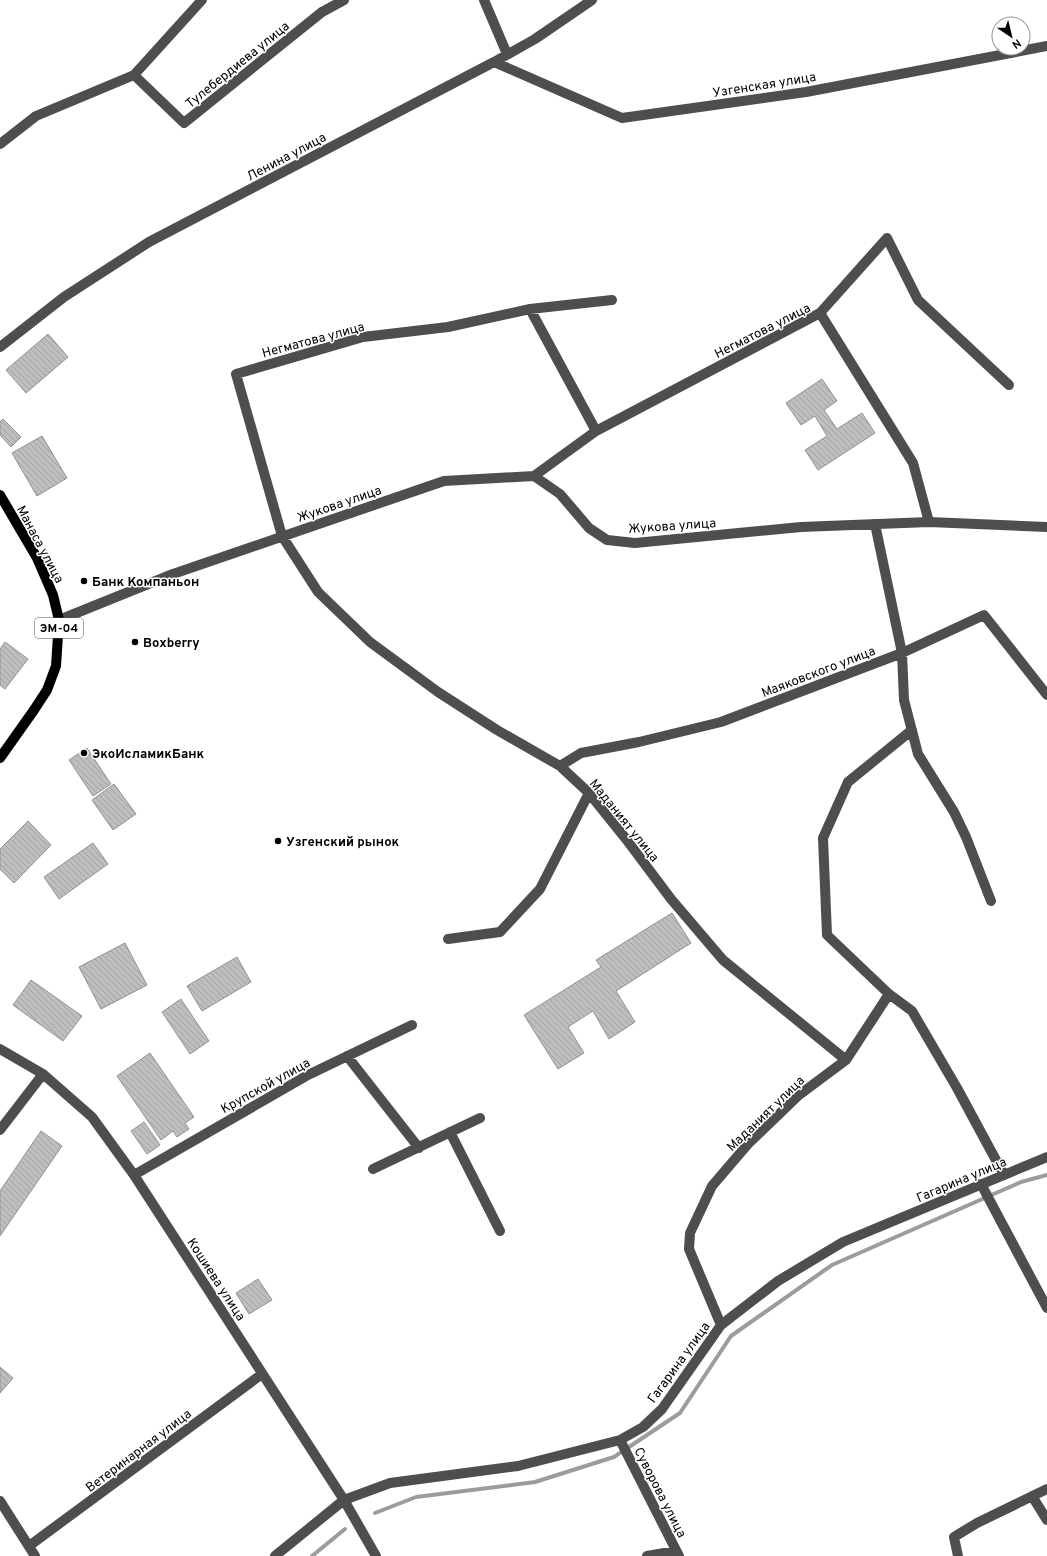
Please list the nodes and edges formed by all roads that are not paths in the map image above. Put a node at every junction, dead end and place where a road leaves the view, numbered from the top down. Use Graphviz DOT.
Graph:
graph roads {
  1 [pos="202,0"];
  2 [pos="344,0"];
  3 [pos="484,0"];
  4 [pos="592,0"];
  5 [pos="1047,46"];
  6 [pos="507,54"];
  7 [pos="494,62"];
  8 [pos="134,75"];
  9 [pos="0,144"];
  10 [pos="612,300"];
  11 [pos="530,309"];
  12 [pos="820,313"];
  13 [pos="0,347"];
  14 [pos="1009,385"];
  15 [pos="596,431"];
  16 [pos="534,476"];
  17 [pos="0,495"];
  18 [pos="930,522"];
  19 [pos="875,524"];
  20 [pos="1047,527"];
  21 [pos="282,536"];
  22 [pos="59,620"];
  23 [pos="902,653"];
  24 [pos="1047,695"];
  25 [pos="912,730"];
  26 [pos="0,758"];
  27 [pos="560,766"];
  28 [pos="589,793"];
  29 [pos="991,900"];
  30 [pos="448,939"];
  31 [pos="889,994"];
  32 [pos="412,1025"];
  33 [pos="0,1049"];
  34 [pos="347,1056"];
  35 [pos="846,1060"];
  36 [pos="43,1074"];
  37 [pos="480,1118"];
  38 [pos="0,1130"];
  39 [pos="450,1132"];
  40 [pos="418,1148"];
  41 [pos="1047,1157"];
  42 [pos="373,1169"];
  43 [pos="134,1174"];
  44 [pos="1004,1175"];
  45 [pos="981,1184"];
  46 [pos="500,1231"];
  47 [pos="1047,1308"];
  48 [pos="721,1325"];
  49 [pos="262,1374"];
  50 [pos="620,1440"];
  51 [pos="1047,1489"];
  52 [pos="1032,1496"];
  53 [pos="344,1500"];
  54 [pos="0,1501"];
  55 [pos="1047,1520"];
  56 [pos="29,1546"];
  57 [pos="678,1553"];
  58 [pos="35,1556"];
  59 [pos="275,1556"];
  60 [pos="376,1556"];
  61 [pos="647,1556"];
  62 [pos="958,1556"];
  1 -- 8 [label="street"];
  2 -- 8 [label="street, Тулебердиева улица"];
  3 -- 6 [label="street"];
  4 -- 6 [label="street, Ленина улица"];
  5 -- 7 [label="street, Узгенская улица"];
  6 -- 7 [label="street, Ленина улица"];
  7 -- 13 [label="street, Ленина улица"];
  8 -- 9 [label="street"];
  10 -- 11 [label="street, Негматова улица"];
  11 -- 15 [label="street"];
  11 -- 21 [label="street, Негматова улица"];
  12 -- 14 [label="street"];
  12 -- 15 [label="street, Негматова улица"];
  12 -- 18 [label="street, Негматова улица"];
  15 -- 16 [label="street, Негматова улица"];
  16 -- 19 [label="street, Жукова улица"];
  16 -- 21 [label="street, Жукова улица"];
  17 -- 22 [label="main road, Манаса улица / ЭМ-04"];
  18 -- 19 [label="street, Жукова улица"];
  18 -- 20 [label="street, Жукова улица"];
  19 -- 23 [label="street"];
  21 -- 22 [label="street, Жукова улица"];
  21 -- 27 [label="street, Маданият улица"];
  22 -- 26 [label="main road, Манаса улица / ЭМ-04"];
  23 -- 24 [label="street, Маяковского улица"];
  23 -- 25 [label="street"];
  23 -- 27 [label="street, Маяковского улица"];
  25 -- 29 [label="street"];
  25 -- 31 [label="street"];
  27 -- 28 [label="street, Маданият улица"];
  28 -- 30 [label="street"];
  28 -- 35 [label="street, Маданият улица"];
  31 -- 35 [label="street, Маданият улица"];
  31 -- 44 [label="street"];
  32 -- 34 [label="street, Крупской улица"];
  33 -- 36 [label="street, Кошиева улица"];
  34 -- 40 [label="street"];
  34 -- 43 [label="street, Крупской улица"];
  35 -- 48 [label="street, Маданият улица"];
  36 -- 38 [label="street"];
  36 -- 43 [label="street, Кошиева улица"];
  37 -- 39 [label="street"];
  39 -- 40 [label="street"];
  39 -- 46 [label="street"];
  40 -- 42 [label="street"];
  41 -- 44 [label="street, Гагарина улица"];
  43 -- 49 [label="street, Кошиева улица"];
  44 -- 45 [label="street, Гагарина улица"];
  45 -- 47 [label="street"];
  45 -- 48 [label="street, Гагарина улица"];
  48 -- 50 [label="street, Гагарина улица"];
  49 -- 53 [label="street, Кошиева улица"];
  49 -- 56 [label="street, Ветеринарная улица"];
  50 -- 53 [label="street, Гагарина улица"];
  50 -- 57 [label="street, Суворова улица"];
  51 -- 52 [label="street"];
  52 -- 55 [label="street"];
  52 -- 62 [label="street"];
  53 -- 59 [label="street, Гагарина улица"];
  53 -- 60 [label="street, Кошиева улица"];
  54 -- 56 [label="street"];
  56 -- 58 [label="street"];
  57 -- 61 [label="street"];
}
